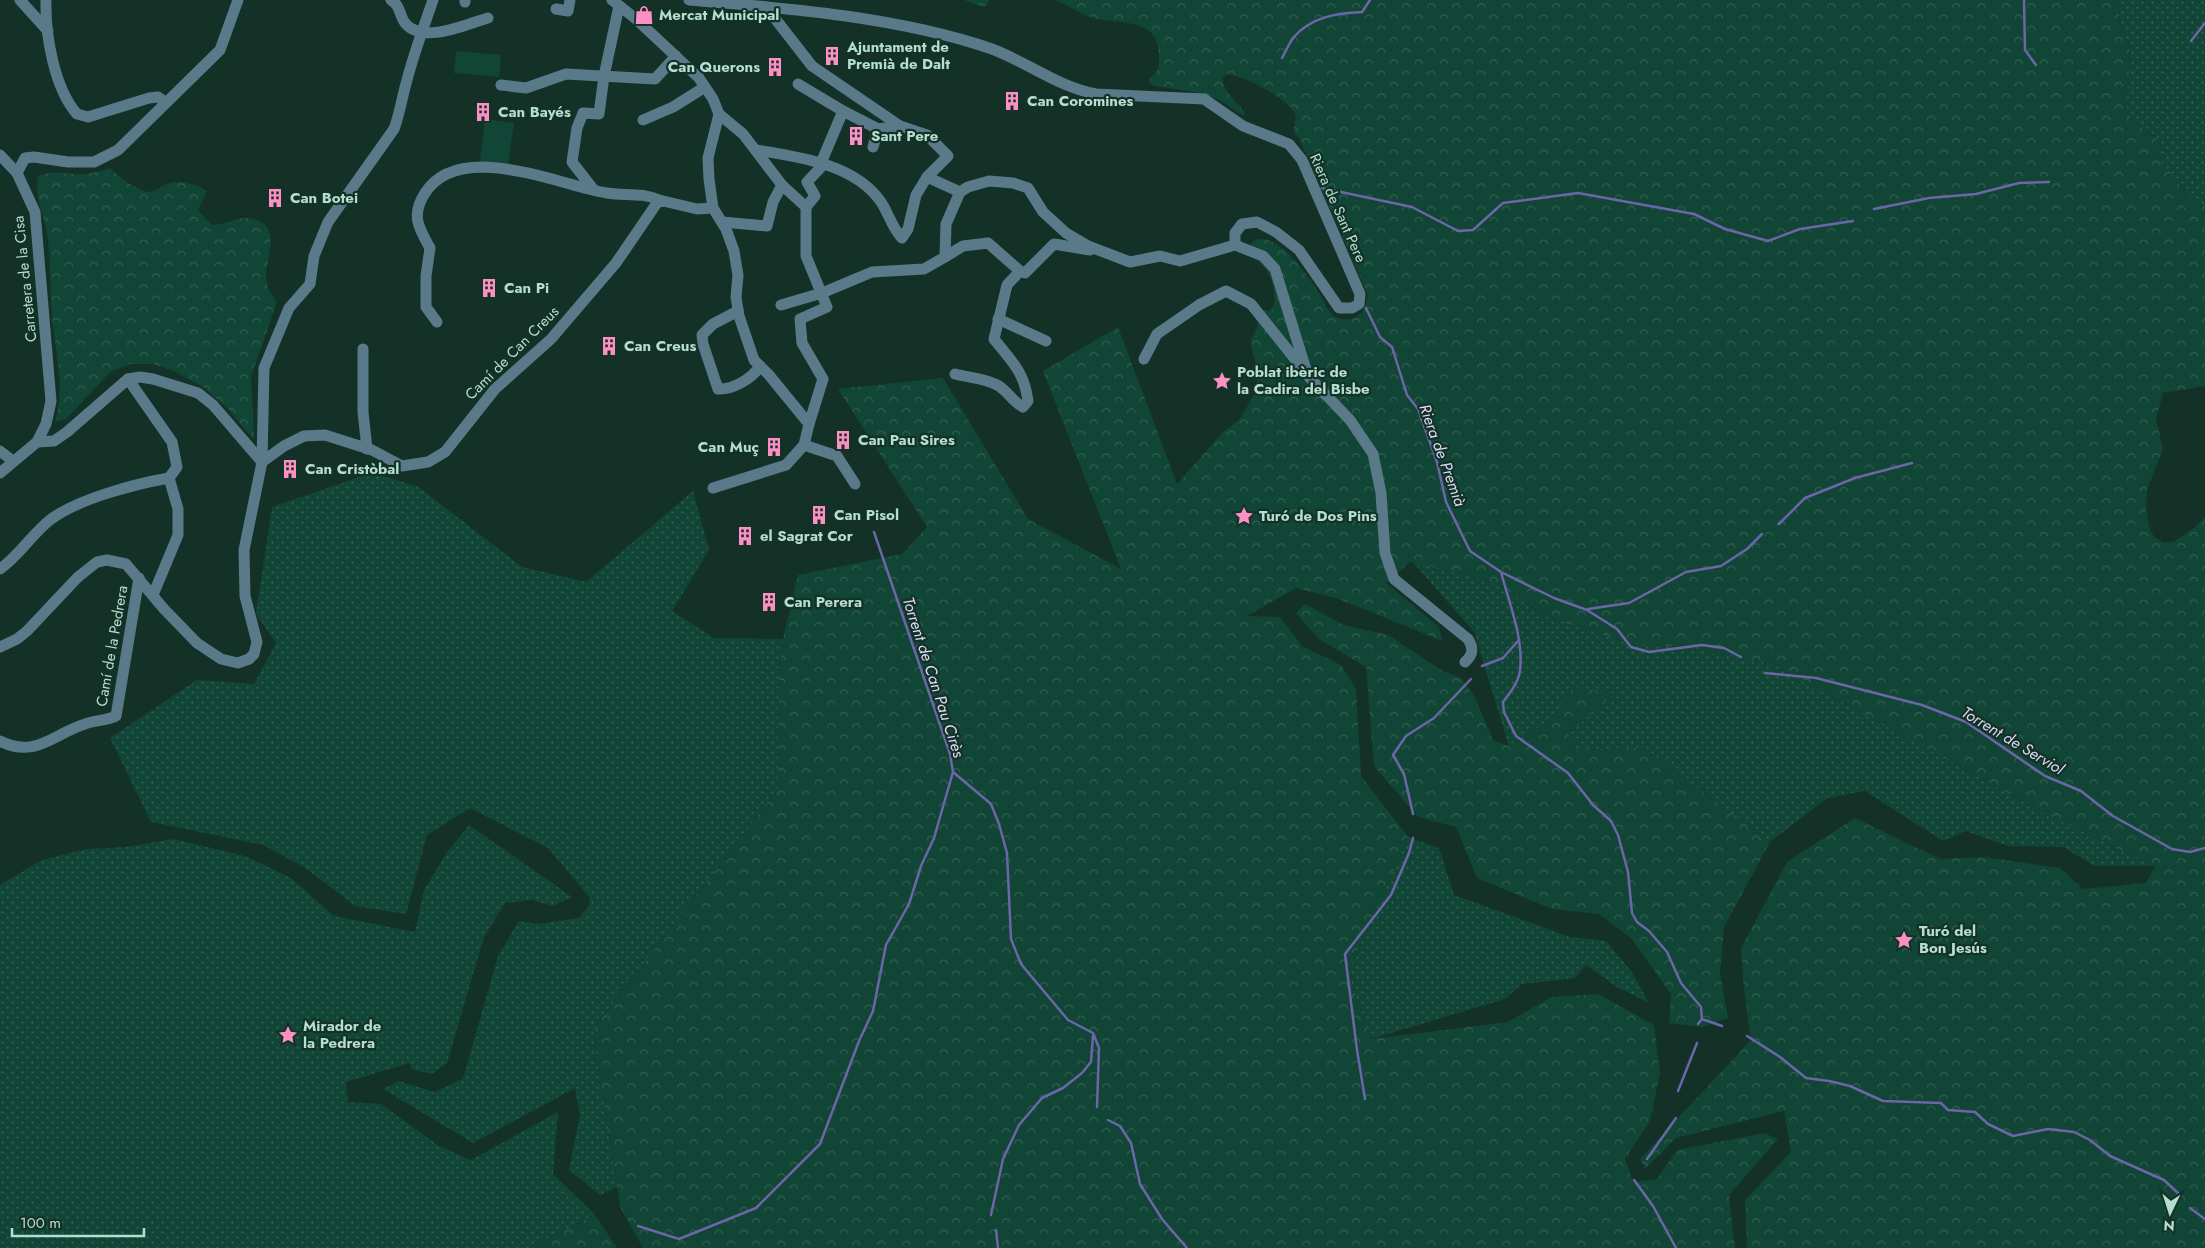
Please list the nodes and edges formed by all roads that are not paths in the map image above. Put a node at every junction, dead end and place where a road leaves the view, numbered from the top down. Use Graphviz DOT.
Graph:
graph roads {
  1 [pos="20,0"];
  2 [pos="46,0"];
  3 [pos="238,0"];
  4 [pos="391,0"];
  5 [pos="433,0"];
  6 [pos="570,0"];
  7 [pos="689,0"];
  8 [pos="731,2"];
  9 [pos="615,3"];
  10 [pos="791,5"];
  11 [pos="766,7"];
  12 [pos="556,9"];
  13 [pos="488,18"];
  14 [pos="48,32"];
  15 [pos="421,33"];
  16 [pos="676,56"];
  17 [pos="604,76"];
  18 [pos="798,84"];
  19 [pos="501,85"];
  20 [pos="705,87"];
  21 [pos="166,103"];
  22 [pos="843,111"];
  23 [pos="719,114"];
  24 [pos="643,120"];
  25 [pos="900,126"];
  26 [pos="878,129"];
  27 [pos="873,147"];
  28 [pos="756,150"];
  29 [pos="0,155"];
  30 [pos="823,164"];
  31 [pos="17,173"];
  32 [pos="927,177"];
  33 [pos="782,185"];
  34 [pos="593,189"];
  35 [pos="960,192"];
  36 [pos="659,200"];
  37 [pos="806,207"];
  38 [pos="713,208"];
  39 [pos="722,222"];
  40 [pos="1235,245"];
  41 [pos="1102,251"];
  42 [pos="944,257"];
  43 [pos="1020,271"];
  44 [pos="822,293"];
  45 [pos="781,305"];
  46 [pos="738,311"];
  47 [pos="998,319"];
  48 [pos="436,322"];
  49 [pos="1046,341"];
  50 [pos="363,349"];
  51 [pos="1144,359"];
  52 [pos="760,366"];
  53 [pos="955,374"];
  54 [pos="1308,376"];
  55 [pos="128,379"];
  56 [pos="809,424"];
  57 [pos="37,442"];
  58 [pos="804,445"];
  59 [pos="367,449"];
  60 [pos="0,450"];
  61 [pos="13,461"];
  62 [pos="262,462"];
  63 [pos="0,473"];
  64 [pos="169,478"];
  65 [pos="855,484"];
  66 [pos="713,488"];
  67 [pos="0,569"];
  68 [pos="139,578"];
  69 [pos="153,595"];
  70 [pos="0,646"];
  71 [pos="1465,662"];
  72 [pos="0,741"];
  1 -- 14 [label="street"];
  2 -- 14 [label="street"];
  3 -- 21 [label="street"];
  4 -- 15 [label="street"];
  5 -- 15 [label="street"];
  6 -- 12 [label="street"];
  7 -- 8 [label="street, Riera de Sant Pere"];
  8 -- 11 [label="street, Riera de Sant Pere"];
  9 -- 16 [label="street"];
  9 -- 17 [label="street"];
  10 -- 11 [label="street, Riera de Sant Pere"];
  10 -- 40 [label="street, Riera de Sant Pere"];
  11 -- 25 [label="street"];
  13 -- 15 [label="street"];
  14 -- 21 [label="street"];
  15 -- 62 [label="street"];
  16 -- 17 [label="street"];
  16 -- 20 [label="street"];
  17 -- 19 [label="street"];
  17 -- 34 [label="street"];
  18 -- 22 [label="street"];
  20 -- 23 [label="street"];
  20 -- 24 [label="street"];
  21 -- 31 [label="street"];
  22 -- 26 [label="street"];
  22 -- 30 [label="street"];
  23 -- 28 [label="street"];
  23 -- 38 [label="street"];
  25 -- 26 [label="street"];
  25 -- 32 [label="street"];
  26 -- 27 [label="street"];
  28 -- 30 [label="street"];
  28 -- 33 [label="street"];
  29 -- 31 [label="street, Carretera de la Cisa"];
  30 -- 32 [label="street"];
  30 -- 37 [label="street"];
  31 -- 57 [label="street, Carretera de la Cisa"];
  32 -- 35 [label="street"];
  33 -- 37 [label="street"];
  33 -- 39 [label="street"];
  34 -- 36 [label="street"];
  34 -- 48 [label="street"];
  35 -- 41 [label="street"];
  35 -- 42 [label="street"];
  36 -- 38 [label="street"];
  36 -- 59 [label="street, Camí de Can Creus"];
  37 -- 44 [label="street"];
  38 -- 39 [label="street"];
  39 -- 46 [label="street"];
  40 -- 41 [label="street"];
  40 -- 54 [label="street"];
  41 -- 43 [label="street"];
  42 -- 43 [label="street"];
  42 -- 44 [label="street"];
  43 -- 47 [label="street"];
  44 -- 45 [label="street"];
  44 -- 56 [label="street"];
  46 -- 52 [label="street"];
  46 -- 52 [label="street"];
  47 -- 49 [label="street"];
  47 -- 53 [label="street"];
  50 -- 59 [label="street"];
  51 -- 54 [label="street"];
  52 -- 56 [label="street"];
  54 -- 71 [label="street"];
  55 -- 57 [label="street"];
  55 -- 62 [label="street"];
  55 -- 64 [label="street"];
  56 -- 58 [label="street"];
  57 -- 61 [label="street, Carretera de la Cisa"];
  58 -- 65 [label="street"];
  58 -- 66 [label="street"];
  59 -- 62 [label="street, Camí de Can Creus"];
  60 -- 61 [label="street"];
  61 -- 63 [label="street, Carretera de la Cisa"];
  62 -- 69 [label="street"];
  64 -- 67 [label="street"];
  64 -- 69 [label="street"];
  68 -- 69 [label="street"];
  68 -- 70 [label="street"];
  68 -- 72 [label="street, Camí de la Pedrera"];
}
